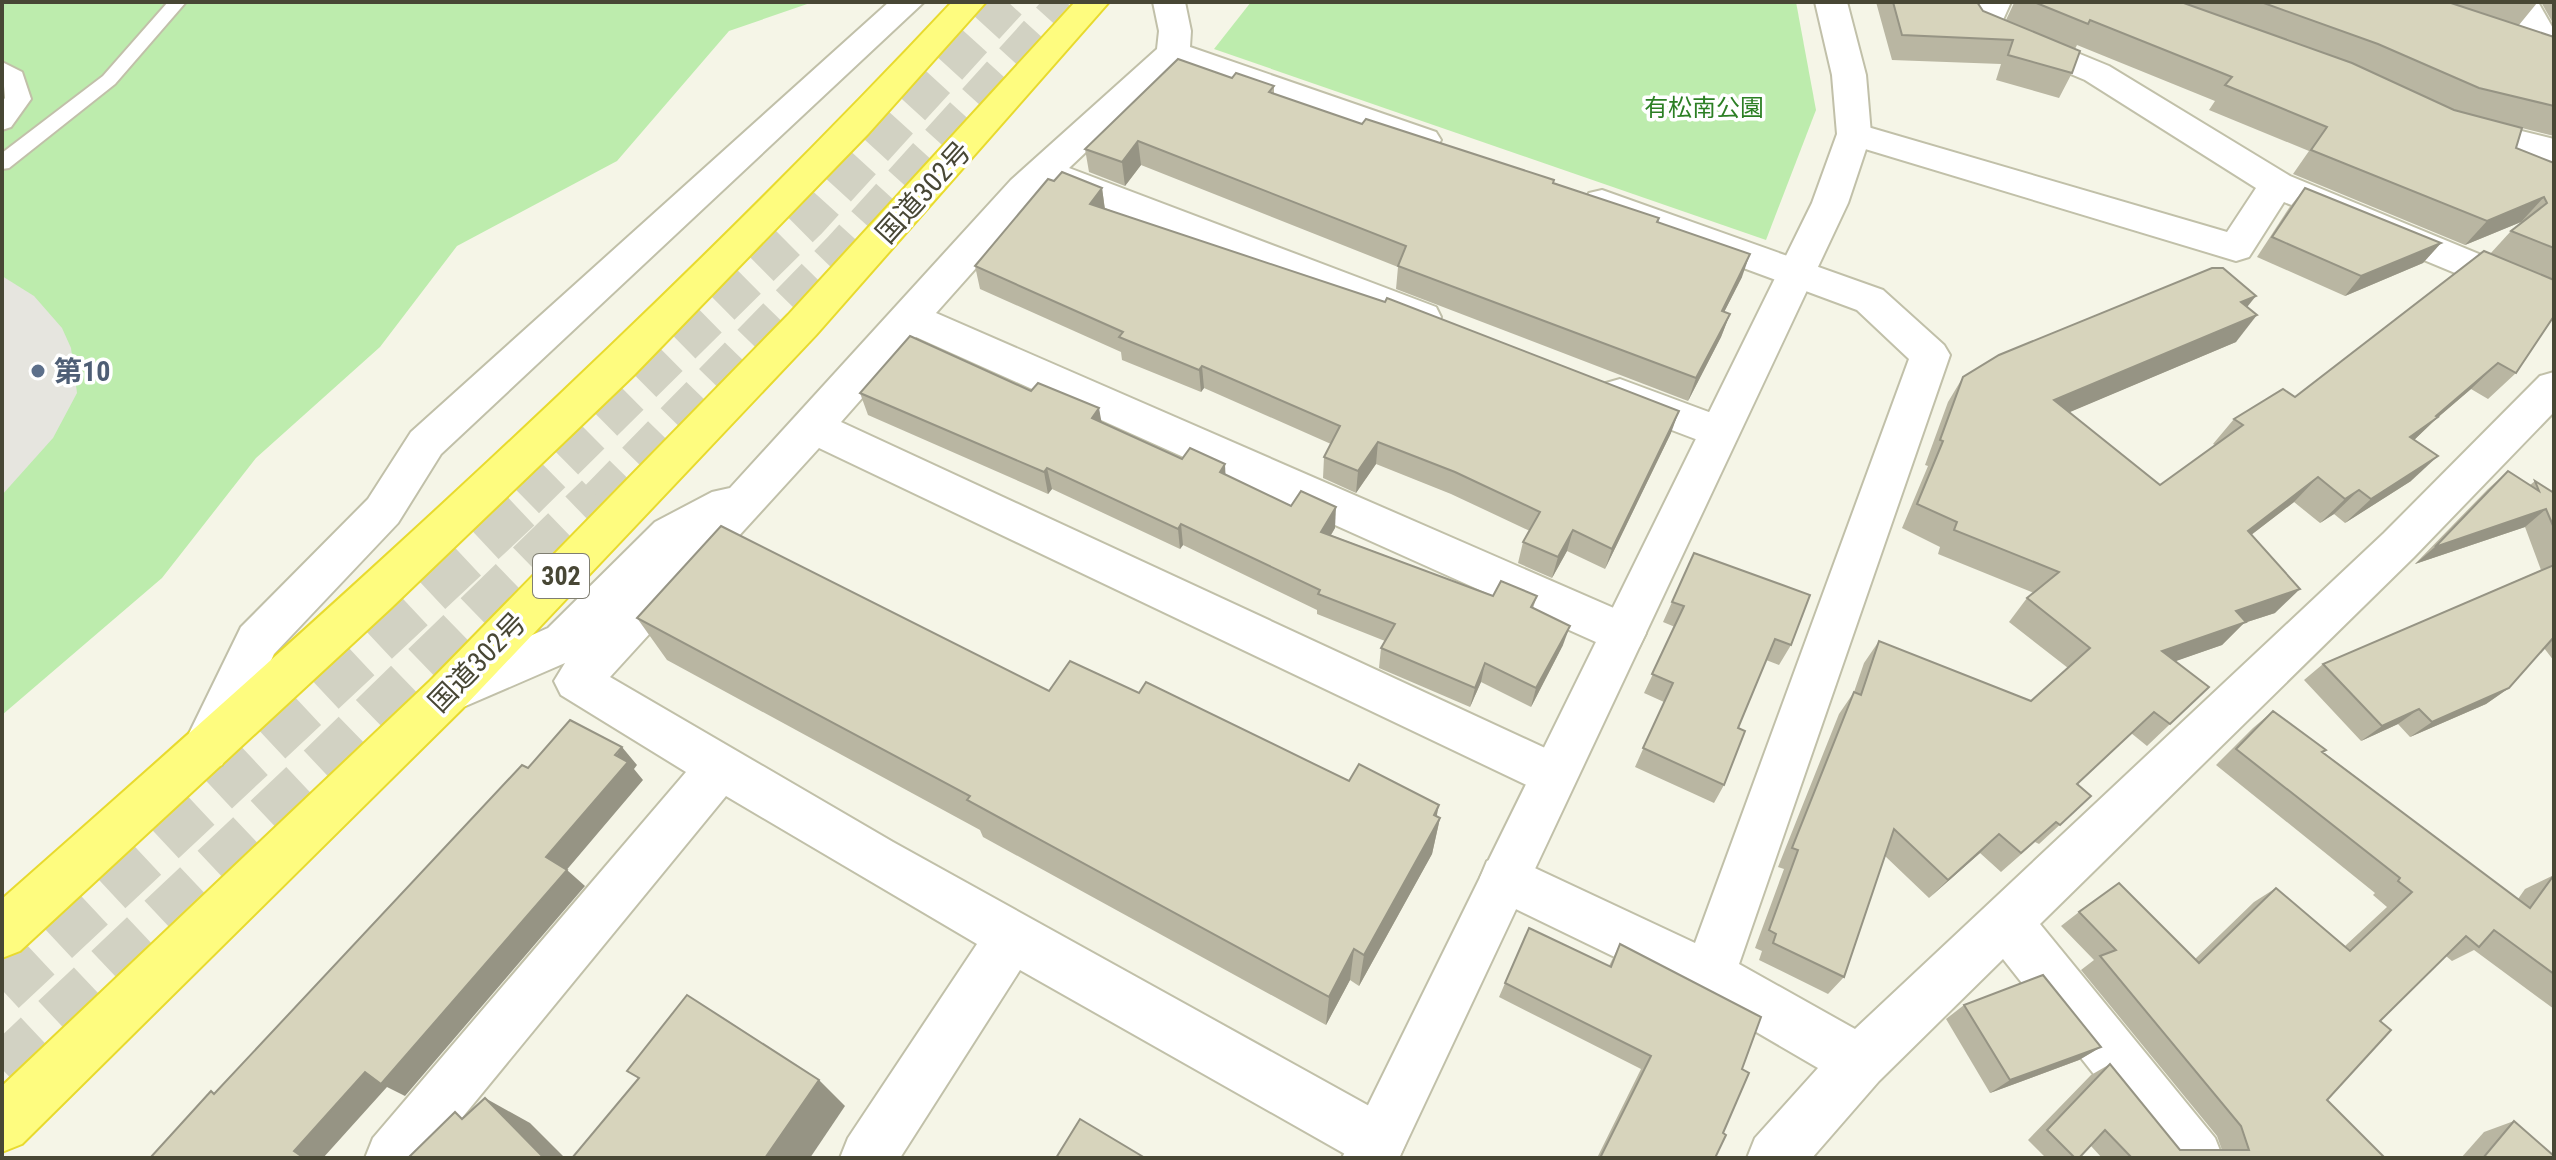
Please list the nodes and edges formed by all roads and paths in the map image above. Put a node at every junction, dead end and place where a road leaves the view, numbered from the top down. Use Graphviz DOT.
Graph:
graph roads {
  1 [pos="177,2"];
  2 [pos="908,2"];
  3 [pos="970,2"];
  4 [pos="1093,2"];
  5 [pos="1169,2"];
  6 [pos="1831,2"];
  7 [pos="1995,2"];
  8 [pos="2522,2"];
  9 [pos="2509,39"];
  10 [pos="1173,52"];
  11 [pos="2553,56"];
  12 [pos="2,70"];
  13 [pos="2433,117"];
  14 [pos="2,121"];
  15 [pos="1854,134"];
  16 [pos="2554,151"];
  17 [pos="1458,152"];
  18 [pos="2,163"];
  19 [pos="1043,171"];
  20 [pos="2277,185"];
  21 [pos="1576,193"];
  22 [pos="1797,271"];
  23 [pos="2554,300"];
  24 [pos="910,318"];
  25 [pos="1455,330"];
  26 [pos="1587,381"];
  27 [pos="2554,387"];
  28 [pos="813,427"];
  29 [pos="1719,432"];
  30 [pos="754,490"];
  31 [pos="1623,633"];
  32 [pos="447,694"];
  33 [pos="205,750"];
  34 [pos="720,768"];
  35 [pos="1554,775"];
  36 [pos="1505,878"];
  37 [pos="2005,921"];
  38 [pos="2,933"];
  39 [pos="1011,938"];
  40 [pos="1709,976"];
  41 [pos="1860,1062"];
  42 [pos="2,1124"];
  43 [pos="1374,1150"];
  44 [pos="393,1158"];
  45 [pos="868,1158"];
  46 [pos="1775,1158"];
  47 [pos="2195,1158"];
  1 -- 18 [label="lane"];
  2 -- 33 [label="street"];
  3 -- 33 [label="highway"];
  4 -- 32 [label="highway, 国道302号 / 302"];
  5 -- 10 [label="street"];
  6 -- 15 [label="street"];
  7 -- 20 [label="street"];
  8 -- 11 [label="street"];
  9 -- 11 [label="street"];
  10 -- 17 [label="street"];
  10 -- 19 [label="street"];
  12 -- 14 [label="street"];
  13 -- 16 [label="street"];
  15 -- 20 [label="street"];
  15 -- 22 [label="street"];
  19 -- 24 [label="street"];
  19 -- 25 [label="street"];
  20 -- 23 [label="street"];
  21 -- 22 [label="street"];
  22 -- 29 [label="street"];
  22 -- 40 [label="street"];
  24 -- 28 [label="street"];
  24 -- 31 [label="street"];
  26 -- 29 [label="street"];
  27 -- 37 [label="street"];
  28 -- 30 [label="street"];
  28 -- 35 [label="street"];
  29 -- 31 [label="street"];
  30 -- 32 [label="street"];
  30 -- 34 [label="street"];
  31 -- 35 [label="street"];
  32 -- 42 [label="highway, 国道302号 / 302"];
  33 -- 38 [label="highway"];
  34 -- 39 [label="street"];
  34 -- 44 [label="street"];
  35 -- 36 [label="street"];
  36 -- 40 [label="street"];
  36 -- 43 [label="street"];
  37 -- 41 [label="street"];
  37 -- 47 [label="street"];
  39 -- 43 [label="street"];
  39 -- 45 [label="street"];
  40 -- 41 [label="street"];
  41 -- 46 [label="street"];
}
